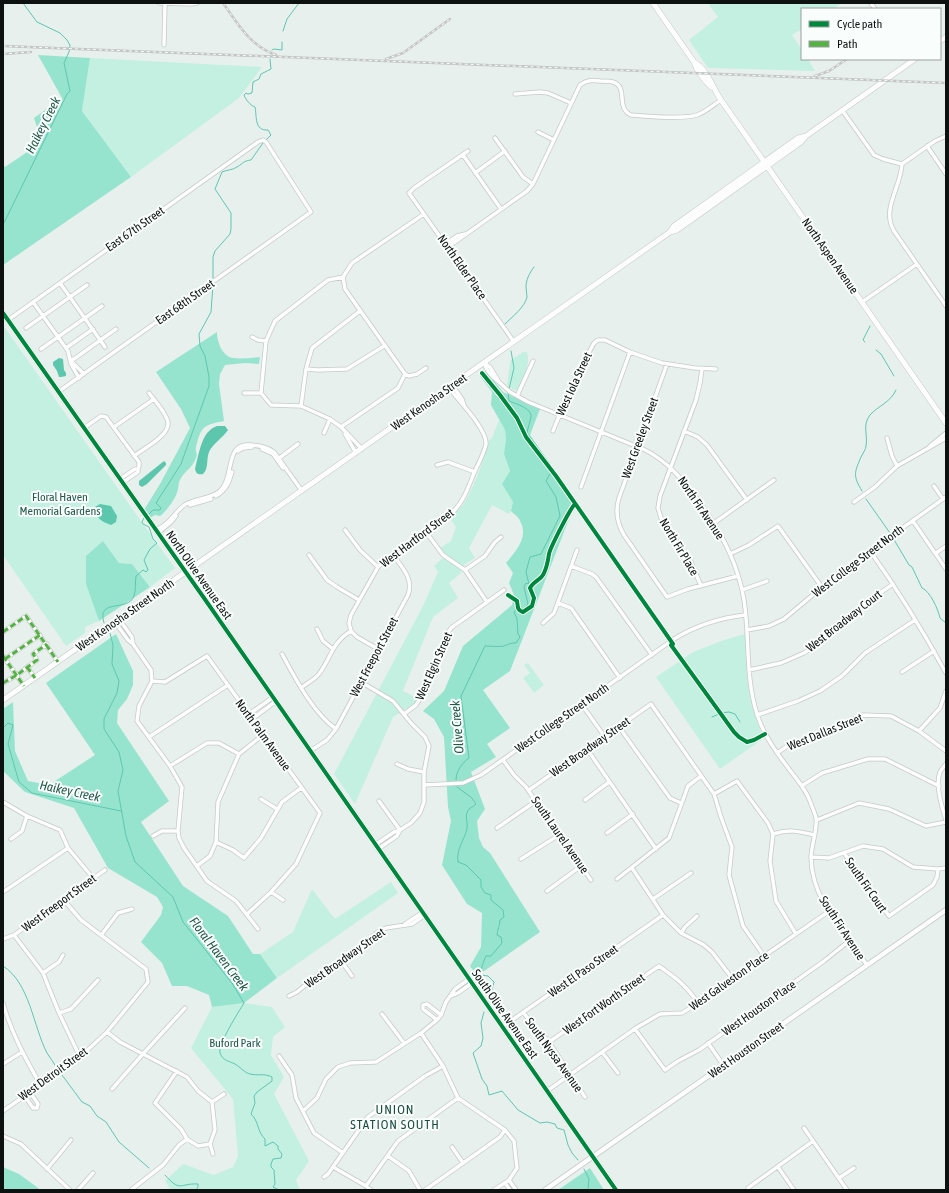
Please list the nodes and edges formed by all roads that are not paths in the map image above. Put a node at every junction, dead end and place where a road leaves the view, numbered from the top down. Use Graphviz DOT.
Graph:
graph roads {
  1 [pos="159,3"];
  2 [pos="165,3"];
  3 [pos="197,3"];
  4 [pos="654,3"];
  5 [pos="164,46"];
  6 [pos="912,60"];
  7 [pos="515,94"];
  8 [pos="721,100"];
  9 [pos="571,103"];
  10 [pos="842,110"];
  11 [pos="538,132"];
  12 [pos="946,136"];
  13 [pos="495,138"];
  14 [pos="263,140"];
  15 [pos="554,140"];
  16 [pos="927,146"];
  17 [pos="468,151"];
  18 [pos="505,151"];
  19 [pos="463,155"];
  20 [pos="766,164"];
  21 [pos="902,164"];
  22 [pos="475,172"];
  23 [pos="946,174"];
  24 [pos="533,184"];
  25 [pos="501,209"];
  26 [pos="424,214"];
  27 [pos="447,246"];
  28 [pos="917,264"];
  29 [pos="343,277"];
  30 [pos="60,283"];
  31 [pos="87,285"];
  32 [pos="70,297"];
  33 [pos="862,302"];
  34 [pos="35,303"];
  35 [pos="102,306"];
  36 [pos="946,306"];
  37 [pos="360,311"];
  38 [pos="3,313"];
  39 [pos="44,316"];
  40 [pos="85,318"];
  41 [pos="8,320"];
  42 [pos="26,328"];
  43 [pos="93,329"];
  44 [pos="116,329"];
  45 [pos="252,336"];
  46 [pos="59,337"];
  47 [pos="100,340"];
  48 [pos="266,341"];
  49 [pos="514,342"];
  50 [pos="384,346"];
  51 [pos="105,347"];
  52 [pos="66,348"];
  53 [pos="41,350"];
  54 [pos="630,352"];
  55 [pos="70,360"];
  56 [pos="533,361"];
  57 [pos="484,363"];
  58 [pos="667,364"];
  59 [pos="426,368"];
  60 [pos="306,369"];
  61 [pos="702,369"];
  62 [pos="716,369"];
  63 [pos="84,374"];
  64 [pos="405,374"];
  65 [pos="79,378"];
  66 [pos="451,386"];
  67 [pos="58,392"];
  68 [pos="149,393"];
  69 [pos="244,393"];
  70 [pos="261,393"];
  71 [pos="517,396"];
  72 [pos="154,399"];
  73 [pos="301,406"];
  74 [pos="559,414"];
  75 [pos="330,419"];
  76 [pos="946,423"];
  77 [pos="114,427"];
  78 [pos="84,428"];
  79 [pos="341,428"];
  80 [pos="553,431"];
  81 [pos="601,431"];
  82 [pos="684,431"];
  83 [pos="324,433"];
  84 [pos="946,433"];
  85 [pos="887,438"];
  86 [pos="946,438"];
  87 [pos="298,444"];
  88 [pos="638,446"];
  89 [pos="362,449"];
  90 [pos="926,449"];
  91 [pos="356,453"];
  92 [pos="134,456"];
  93 [pos="278,459"];
  94 [pos="437,465"];
  95 [pos="897,466"];
  96 [pos="671,467"];
  97 [pos="475,472"];
  98 [pos="774,480"];
  99 [pos="121,481"];
  100 [pos="934,486"];
  101 [pos="580,487"];
  102 [pos="301,491"];
  103 [pos="945,498"];
  104 [pos="747,500"];
  105 [pos="854,502"];
  106 [pos="913,520"];
  107 [pos="714,523"];
  108 [pos="345,530"];
  109 [pos="157,532"];
  110 [pos="426,532"];
  111 [pos="501,537"];
  112 [pos="946,546"];
  113 [pos="577,550"];
  114 [pos="870,551"];
  115 [pos="936,553"];
  116 [pos="730,554"];
  117 [pos="309,555"];
  118 [pos="393,555"];
  119 [pos="206,558"];
  120 [pos="378,566"];
  121 [pos="572,566"];
  122 [pos="946,569"];
  123 [pos="465,570"];
  124 [pos="186,572"];
  125 [pos="738,576"];
  126 [pos="767,581"];
  127 [pos="893,584"];
  128 [pos="701,586"];
  129 [pos="821,586"];
  130 [pos="504,590"];
  131 [pos="742,590"];
  132 [pos="359,600"];
  133 [pos="487,602"];
  134 [pos="558,602"];
  135 [pos="745,615"];
  136 [pos="915,620"];
  137 [pos="117,621"];
  138 [pos="543,623"];
  139 [pos="317,629"];
  140 [pos="747,630"];
  141 [pos="351,631"];
  142 [pos="3,632"];
  143 [pos="40,635"];
  144 [pos="47,644"];
  145 [pos="333,649"];
  146 [pos="378,649"];
  147 [pos="934,651"];
  148 [pos="282,654"];
  149 [pos="652,655"];
  150 [pos="4,657"];
  151 [pos="58,662"];
  152 [pos="27,667"];
  153 [pos="749,670"];
  154 [pos="902,672"];
  155 [pos="946,673"];
  156 [pos="17,675"];
  157 [pos="35,678"];
  158 [pos="620,678"];
  159 [pos="152,681"];
  160 [pos="361,682"];
  161 [pos="3,683"];
  162 [pos="24,686"];
  163 [pos="228,686"];
  164 [pos="301,688"];
  165 [pos="946,691"];
  166 [pos="5,699"];
  167 [pos="274,700"];
  168 [pos="582,705"];
  169 [pos="249,714"];
  170 [pos="404,714"];
  171 [pos="757,715"];
  172 [pos="252,719"];
  173 [pos="619,727"];
  174 [pos="336,729"];
  175 [pos="919,731"];
  176 [pos="264,734"];
  177 [pos="149,737"];
  178 [pos="605,737"];
  179 [pos="587,750"];
  180 [pos="310,751"];
  181 [pos="946,751"];
  182 [pos="777,753"];
  183 [pos="239,754"];
  184 [pos="503,760"];
  185 [pos="397,764"];
  186 [pos="946,764"];
  187 [pos="170,766"];
  188 [pos="424,772"];
  189 [pos="701,776"];
  190 [pos="609,782"];
  191 [pos="424,785"];
  192 [pos="803,785"];
  193 [pos="939,786"];
  194 [pos="301,788"];
  195 [pos="529,790"];
  196 [pos="714,794"];
  197 [pos="261,799"];
  198 [pos="536,800"];
  199 [pos="585,800"];
  200 [pos="379,801"];
  201 [pos="3,802"];
  202 [pos="681,803"];
  203 [pos="276,809"];
  204 [pos="633,814"];
  205 [pos="27,816"];
  206 [pos="817,820"];
  207 [pos="946,821"];
  208 [pos="497,828"];
  209 [pos="400,830"];
  210 [pos="178,831"];
  211 [pos="607,833"];
  212 [pos="772,834"];
  213 [pos="559,835"];
  214 [pos="814,835"];
  215 [pos="153,836"];
  216 [pos="11,839"];
  217 [pos="216,842"];
  218 [pos="377,847"];
  219 [pos="68,848"];
  220 [pos="656,849"];
  221 [pos="844,853"];
  222 [pos="811,857"];
  223 [pos="521,859"];
  224 [pos="197,866"];
  225 [pos="581,866"];
  226 [pos="632,868"];
  227 [pos="946,868"];
  228 [pos="938,869"];
  229 [pos="105,870"];
  230 [pos="691,873"];
  231 [pos="93,878"];
  232 [pos="617,879"];
  233 [pos="591,880"];
  234 [pos="547,891"];
  235 [pos="3,892"];
  236 [pos="271,892"];
  237 [pos="63,899"];
  238 [pos="653,899"];
  239 [pos="283,900"];
  240 [pos="132,909"];
  241 [pos="946,910"];
  242 [pos="828,912"];
  243 [pos="247,914"];
  244 [pos="424,914"];
  245 [pos="663,915"];
  246 [pos="697,916"];
  247 [pos="258,929"];
  248 [pos="681,933"];
  249 [pos="102,934"];
  250 [pos="796,934"];
  251 [pos="14,935"];
  252 [pos="3,939"];
  253 [pos="849,940"];
  254 [pos="63,955"];
  255 [pos="764,956"];
  256 [pos="342,962"];
  257 [pos="866,965"];
  258 [pos="43,973"];
  259 [pos="352,976"];
  260 [pos="732,978"];
  261 [pos="98,980"];
  262 [pos="471,981"];
  263 [pos="289,996"];
  264 [pos="3,1003"];
  265 [pos="698,1004"];
  266 [pos="185,1008"];
  267 [pos="523,1012"];
  268 [pos="59,1013"];
  269 [pos="382,1014"];
  270 [pos="5,1015"];
  271 [pos="441,1015"];
  272 [pos="437,1020"];
  273 [pos="502,1027"];
  274 [pos="636,1030"];
  275 [pos="107,1032"];
  276 [pos="420,1033"];
  277 [pos="549,1042"];
  278 [pos="404,1043"];
  279 [pos="708,1043"];
  280 [pos="22,1052"];
  281 [pos="602,1052"];
  282 [pos="142,1055"];
  283 [pos="279,1056"];
  284 [pos="80,1057"];
  285 [pos="3,1064"];
  286 [pos="443,1066"];
  287 [pos="724,1066"];
  288 [pos="178,1071"];
  289 [pos="618,1073"];
  290 [pos="571,1074"];
  291 [pos="40,1084"];
  292 [pos="112,1089"];
  293 [pos="547,1091"];
  294 [pos="30,1092"];
  295 [pos="224,1094"];
  296 [pos="24,1096"];
  297 [pos="585,1097"];
  298 [pos="458,1098"];
  299 [pos="212,1102"];
  300 [pos="3,1111"];
  301 [pos="303,1111"];
  302 [pos="804,1128"];
  303 [pos="505,1130"];
  304 [pos="3,1136"];
  305 [pos="186,1139"];
  306 [pos="71,1140"];
  307 [pos="813,1142"];
  308 [pos="210,1144"];
  309 [pos="452,1147"];
  310 [pos="342,1153"];
  311 [pos="213,1154"];
  312 [pos="388,1156"];
  313 [pos="592,1156"];
  314 [pos="463,1163"];
  315 [pos="333,1167"];
  316 [pos="778,1167"];
  317 [pos="854,1168"];
  318 [pos="47,1169"];
  319 [pos="93,1173"];
  320 [pos="324,1177"];
  321 [pos="839,1178"];
  322 [pos="509,1180"];
  323 [pos="505,1183"];
  324 [pos="366,1186"];
  325 [pos="748,1188"];
  326 [pos="70,1190"];
  327 [pos="78,1190"];
  328 [pos="131,1190"];
  329 [pos="371,1190"];
  330 [pos="420,1190"];
  331 [pos="425,1190"];
  332 [pos="494,1190"];
  333 [pos="510,1190"];
  334 [pos="516,1190"];
  335 [pos="545,1190"];
  336 [pos="616,1190"];
  337 [pos="794,1190"];
  338 [pos="847,1190"];
  1 -- 2 [label="street"];
  2 -- 3 [label="street"];
  2 -- 5 [label="street"];
  4 -- 8 [label="main road, North Aspen Avenue"];
  6 -- 10 [label="main road"];
  7 -- 9 [label="street"];
  8 -- 9 [label="street"];
  8 -- 20 [label="main road, North Aspen Avenue"];
  9 -- 15 [label="street"];
  10 -- 20 [label="main road"];
  10 -- 21 [label="street"];
  11 -- 15 [label="street"];
  12 -- 16 [label="street"];
  13 -- 18 [label="street"];
  14 -- 30 [label="street, East 67th Street"];
  14 -- 63 [label="street, East 68th Street"];
  15 -- 24 [label="street"];
  16 -- 21 [label="street"];
  16 -- 23 [label="street"];
  17 -- 19 [label="street"];
  18 -- 22 [label="street"];
  18 -- 24 [label="street"];
  19 -- 22 [label="street"];
  19 -- 26 [label="street, North Elder Place"];
  20 -- 33 [label="main road, North Aspen Avenue"];
  20 -- 49 [label="main road, West Kenosha Street"];
  21 -- 28 [label="street"];
  22 -- 25 [label="street"];
  24 -- 25 [label="street"];
  25 -- 27 [label="street"];
  26 -- 27 [label="street, North Elder Place"];
  26 -- 29 [label="street"];
  27 -- 49 [label="street, North Elder Place"];
  28 -- 33 [label="street"];
  28 -- 36 [label="street"];
  29 -- 37 [label="street"];
  29 -- 48 [label="street"];
  30 -- 32 [label="street"];
  30 -- 34 [label="street, East 67th Street"];
  31 -- 32 [label="street"];
  32 -- 39 [label="street"];
  32 -- 40 [label="street"];
  33 -- 76 [label="main road, North Aspen Avenue"];
  34 -- 39 [label="street"];
  34 -- 41 [label="street, East 67th Street"];
  35 -- 40 [label="street"];
  37 -- 50 [label="street"];
  37 -- 60 [label="street"];
  38 -- 41 [label="street, North Olive Avenue East"];
  39 -- 42 [label="street"];
  39 -- 46 [label="street"];
  40 -- 43 [label="street"];
  40 -- 46 [label="street"];
  41 -- 67 [label="street, North Olive Avenue East"];
  43 -- 47 [label="street"];
  43 -- 52 [label="street"];
  44 -- 47 [label="street"];
  45 -- 48 [label="street"];
  46 -- 52 [label="street"];
  46 -- 53 [label="street"];
  47 -- 51 [label="street"];
  47 -- 55 [label="street"];
  48 -- 70 [label="street"];
  49 -- 57 [label="main road, West Kenosha Street"];
  50 -- 60 [label="street"];
  50 -- 64 [label="street"];
  52 -- 55 [label="street"];
  54 -- 58 [label="street"];
  54 -- 74 [label="street, West Iola Street"];
  54 -- 81 [label="street"];
  55 -- 63 [label="street"];
  55 -- 65 [label="street"];
  56 -- 71 [label="street"];
  57 -- 66 [label="main road, West Kenosha Street"];
  57 -- 71 [label="street, North Fir Avenue"];
  58 -- 61 [label="street"];
  58 -- 88 [label="street, West Greeley Street"];
  59 -- 64 [label="street"];
  60 -- 73 [label="street"];
  61 -- 62 [label="street"];
  61 -- 82 [label="street"];
  63 -- 65 [label="street, East 68th Street"];
  64 -- 79 [label="street"];
  65 -- 67 [label="street, East 68th Street"];
  66 -- 89 [label="main road, West Kenosha Street"];
  66 -- 97 [label="street, West Hartford Street"];
  67 -- 78 [label="street, North Olive Avenue East"];
  68 -- 72 [label="street"];
  69 -- 70 [label="street"];
  70 -- 73 [label="street"];
  71 -- 74 [label="street, North Fir Avenue"];
  72 -- 77 [label="street"];
  72 -- 92 [label="street"];
  73 -- 75 [label="street"];
  74 -- 80 [label="street, West Iola Street"];
  74 -- 81 [label="street, North Fir Avenue"];
  75 -- 79 [label="street"];
  75 -- 83 [label="street"];
  77 -- 78 [label="street"];
  77 -- 92 [label="street"];
  78 -- 99 [label="street, North Olive Avenue East"];
  79 -- 89 [label="street"];
  79 -- 91 [label="street"];
  81 -- 88 [label="street, North Fir Avenue"];
  81 -- 101 [label="street"];
  82 -- 96 [label="street"];
  82 -- 104 [label="street"];
  84 -- 90 [label="street"];
  85 -- 95 [label="street"];
  86 -- 90 [label="street"];
  87 -- 93 [label="street"];
  88 -- 96 [label="street, North Fir Avenue"];
  88 -- 128 [label="street, West Greeley Street"];
  89 -- 91 [label="main road, West Kenosha Street"];
  90 -- 95 [label="street"];
  91 -- 102 [label="main road, West Kenosha Street"];
  92 -- 99 [label="street"];
  93 -- 102 [label="street"];
  93 -- 109 [label="street"];
  94 -- 97 [label="street"];
  95 -- 105 [label="street"];
  96 -- 107 [label="street, North Fir Avenue"];
  96 -- 128 [label="street, North Fir Place"];
  97 -- 110 [label="street, West Hartford Street"];
  98 -- 104 [label="street"];
  99 -- 109 [label="street, North Olive Avenue East"];
  100 -- 103 [label="street"];
  102 -- 119 [label="main road, West Kenosha Street"];
  103 -- 106 [label="street, West College Street North"];
  104 -- 107 [label="street"];
  106 -- 114 [label="street, West College Street North"];
  106 -- 115 [label="street"];
  107 -- 116 [label="street, North Fir Avenue"];
  108 -- 120 [label="street"];
  109 -- 124 [label="street, North Olive Avenue East"];
  110 -- 118 [label="street, West Hartford Street"];
  110 -- 123 [label="street"];
  111 -- 123 [label="street"];
  112 -- 115 [label="street"];
  113 -- 121 [label="street"];
  114 -- 127 [label="street"];
  114 -- 129 [label="street, West College Street North"];
  115 -- 122 [label="street"];
  116 -- 125 [label="street, North Fir Avenue"];
  116 -- 129 [label="street"];
  117 -- 132 [label="street"];
  118 -- 120 [label="street, West Hartford Street"];
  118 -- 146 [label="street, West Freeport Street"];
  119 -- 124 [label="main road, West Kenosha Street North"];
  120 -- 132 [label="street, West Hartford Street"];
  121 -- 134 [label="street"];
  121 -- 149 [label="street"];
  123 -- 133 [label="street"];
  124 -- 137 [label="main road, West Kenosha Street North"];
  124 -- 167 [label="street, North Olive Avenue East"];
  125 -- 128 [label="street"];
  125 -- 131 [label="street, North Fir Avenue"];
  126 -- 131 [label="street"];
  127 -- 136 [label="street"];
  127 -- 153 [label="street, West Broadway Court"];
  129 -- 140 [label="street, West College Street North"];
  130 -- 133 [label="street, West Elgin Street"];
  131 -- 135 [label="street, North Fir Avenue"];
  132 -- 141 [label="street, West Hartford Street"];
  133 -- 170 [label="street, West Elgin Street"];
  134 -- 138 [label="street"];
  134 -- 158 [label="street"];
  135 -- 140 [label="street, North Fir Avenue"];
  135 -- 149 [label="street, West College Street North"];
  136 -- 147 [label="street"];
  136 -- 171 [label="street"];
  137 -- 151 [label="main road, West Kenosha Street North"];
  137 -- 159 [label="street"];
  139 -- 145 [label="street"];
  140 -- 153 [label="street, North Fir Avenue"];
  141 -- 145 [label="street"];
  141 -- 146 [label="street"];
  142 -- 143 [label="street"];
  143 -- 144 [label="street"];
  143 -- 150 [label="street"];
  144 -- 151 [label="street"];
  144 -- 152 [label="street"];
  145 -- 164 [label="street"];
  146 -- 160 [label="street, West Freeport Street"];
  147 -- 154 [label="street"];
  147 -- 155 [label="street"];
  148 -- 164 [label="street"];
  149 -- 158 [label="street, West College Street North"];
  150 -- 156 [label="street"];
  151 -- 157 [label="main road"];
  152 -- 156 [label="street"];
  152 -- 157 [label="street"];
  153 -- 171 [label="street"];
  156 -- 161 [label="street"];
  156 -- 162 [label="street"];
  157 -- 162 [label="main road"];
  158 -- 168 [label="street, West College Street North"];
  159 -- 163 [label="street, North Palm Avenue"];
  159 -- 177 [label="street"];
  160 -- 170 [label="street"];
  160 -- 174 [label="street, West Freeport Street"];
  162 -- 166 [label="main road"];
  163 -- 169 [label="street, North Palm Avenue"];
  163 -- 177 [label="street"];
  164 -- 174 [label="street"];
  165 -- 175 [label="street"];
  167 -- 169 [label="street"];
  167 -- 172 [label="street"];
  167 -- 180 [label="street, North Olive Avenue East"];
  168 -- 178 [label="street"];
  168 -- 184 [label="street, West College Street North"];
  169 -- 172 [label="street, North Palm Avenue"];
  170 -- 188 [label="street"];
  171 -- 182 [label="street"];
  172 -- 176 [label="street, North Palm Avenue"];
  173 -- 178 [label="street, West Broadway Street"];
  173 -- 189 [label="street, West Broadway Street"];
  173 -- 202 [label="street"];
  174 -- 180 [label="street, West Freeport Street"];
  175 -- 181 [label="street, West Dallas Street"];
  175 -- 182 [label="street, West Dallas Street"];
  176 -- 183 [label="street"];
  176 -- 194 [label="street, North Palm Avenue"];
  177 -- 187 [label="street"];
  178 -- 179 [label="street, West Broadway Street"];
  179 -- 190 [label="street"];
  179 -- 195 [label="street, West Broadway Street"];
  180 -- 218 [label="street, North Olive Avenue East"];
  182 -- 192 [label="street"];
  183 -- 187 [label="street"];
  183 -- 217 [label="street"];
  184 -- 191 [label="street, West College Street North"];
  184 -- 195 [label="street, South Laurel Avenue"];
  185 -- 188 [label="street"];
  186 -- 193 [label="street"];
  187 -- 210 [label="street"];
  188 -- 191 [label="street"];
  189 -- 196 [label="street"];
  189 -- 202 [label="street"];
  190 -- 199 [label="street"];
  190 -- 204 [label="street"];
  191 -- 209 [label="street"];
  192 -- 193 [label="street"];
  192 -- 206 [label="street"];
  193 -- 207 [label="street"];
  194 -- 203 [label="street"];
  194 -- 236 [label="street, North Palm Avenue"];
  195 -- 198 [label="street, South Laurel Avenue"];
  196 -- 212 [label="street"];
  196 -- 255 [label="street"];
  197 -- 203 [label="street"];
  198 -- 208 [label="street"];
  198 -- 213 [label="street, South Laurel Avenue"];
  200 -- 209 [label="street"];
  201 -- 205 [label="street"];
  202 -- 220 [label="street"];
  203 -- 217 [label="street"];
  204 -- 211 [label="street"];
  204 -- 220 [label="street"];
  205 -- 216 [label="street"];
  205 -- 219 [label="street"];
  206 -- 207 [label="street"];
  206 -- 214 [label="street, South Fir Avenue"];
  209 -- 218 [label="street"];
  210 -- 215 [label="street"];
  210 -- 224 [label="street"];
  212 -- 214 [label="street"];
  212 -- 250 [label="street"];
  213 -- 223 [label="street"];
  213 -- 225 [label="street, South Laurel Avenue"];
  214 -- 222 [label="street, South Fir Avenue"];
  217 -- 224 [label="street"];
  218 -- 244 [label="street, South Olive Avenue East"];
  219 -- 231 [label="street"];
  219 -- 235 [label="street"];
  220 -- 226 [label="street"];
  221 -- 222 [label="street"];
  221 -- 228 [label="street"];
  221 -- 228 [label="street, South Fir Court"];
  222 -- 242 [label="street, South Fir Avenue"];
  224 -- 243 [label="street"];
  225 -- 233 [label="street, South Laurel Avenue"];
  225 -- 234 [label="street"];
  226 -- 232 [label="street"];
  226 -- 238 [label="street"];
  227 -- 228 [label="street"];
  229 -- 231 [label="street, West Freeport Street"];
  230 -- 238 [label="street"];
  231 -- 237 [label="street, West Freeport Street"];
  236 -- 239 [label="street"];
  236 -- 243 [label="street"];
  237 -- 249 [label="street"];
  237 -- 251 [label="street, West Freeport Street"];
  238 -- 245 [label="street"];
  240 -- 249 [label="street"];
  241 -- 257 [label="street, West Houston Street"];
  242 -- 250 [label="street, West Galveston Place"];
  242 -- 253 [label="street, South Fir Avenue"];
  243 -- 247 [label="street"];
  244 -- 256 [label="street, West Broadway Street"];
  244 -- 262 [label="street, South Olive Avenue East"];
  245 -- 248 [label="street"];
  245 -- 267 [label="street, West El Paso Street"];
  246 -- 248 [label="street"];
  248 -- 260 [label="street"];
  249 -- 275 [label="street, West Detroit Street"];
  250 -- 255 [label="street, West Galveston Place"];
  251 -- 252 [label="street, West Freeport Street"];
  251 -- 258 [label="street"];
  253 -- 257 [label="street, South Fir Avenue"];
  253 -- 279 [label="street, West Houston Place"];
  254 -- 258 [label="street"];
  255 -- 260 [label="street, West Galveston Place"];
  256 -- 259 [label="street"];
  256 -- 263 [label="street, West Broadway Street"];
  257 -- 287 [label="street, West Houston Street"];
  258 -- 268 [label="street"];
  260 -- 265 [label="street, West Galveston Place"];
  261 -- 268 [label="street"];
  262 -- 271 [label="street"];
  262 -- 273 [label="street, South Olive Avenue East"];
  264 -- 270 [label="street"];
  265 -- 274 [label="street, West Galveston Place"];
  265 -- 277 [label="street, West Fort Worth Street"];
  266 -- 282 [label="street"];
  267 -- 273 [label="street, West El Paso Street"];
  267 -- 277 [label="street, South Nyssa Avenue"];
  268 -- 284 [label="street"];
  269 -- 278 [label="street"];
  270 -- 280 [label="street"];
  271 -- 272 [label="street"];
  271 -- 272 [label="street"];
  272 -- 276 [label="street"];
  273 -- 293 [label="street, South Olive Avenue East"];
  274 -- 279 [label="street, West Houston Place"];
  274 -- 281 [label="street, West Galveston Place"];
  275 -- 282 [label="street"];
  275 -- 284 [label="street, West Detroit Street"];
  276 -- 278 [label="street"];
  276 -- 286 [label="street"];
  277 -- 290 [label="street, South Nyssa Avenue"];
  278 -- 301 [label="street"];
  279 -- 287 [label="street"];
  280 -- 285 [label="street"];
  280 -- 291 [label="street"];
  281 -- 289 [label="street"];
  281 -- 290 [label="street, West Galveston Place"];
  282 -- 288 [label="street"];
  282 -- 292 [label="street"];
  283 -- 301 [label="street"];
  284 -- 291 [label="street, West Detroit Street"];
  286 -- 298 [label="street"];
  286 -- 310 [label="street"];
  287 -- 313 [label="street, West Houston Street"];
  288 -- 299 [label="street"];
  288 -- 305 [label="street"];
  290 -- 293 [label="street, West Galveston Place"];
  290 -- 297 [label="street, South Nyssa Avenue"];
  291 -- 294 [label="street, West Detroit Street"];
  293 -- 313 [label="street, South Olive Avenue East"];
  294 -- 296 [label="street, West Detroit Street"];
  294 -- 296 [label="street"];
  295 -- 299 [label="street"];
  296 -- 300 [label="street, West Detroit Street"];
  298 -- 303 [label="street"];
  298 -- 312 [label="street"];
  299 -- 308 [label="street"];
  301 -- 310 [label="street"];
  302 -- 307 [label="street"];
  303 -- 314 [label="street"];
  303 -- 322 [label="street"];
  304 -- 318 [label="street"];
  305 -- 308 [label="street"];
  305 -- 328 [label="street"];
  306 -- 318 [label="street"];
  307 -- 316 [label="street"];
  307 -- 321 [label="street"];
  308 -- 311 [label="street"];
  309 -- 314 [label="street"];
  310 -- 315 [label="street"];
  312 -- 324 [label="street"];
  312 -- 330 [label="street"];
  313 -- 335 [label="street, West Houston Street"];
  313 -- 336 [label="street, South Olive Avenue East"];
  314 -- 331 [label="street"];
  315 -- 320 [label="street"];
  315 -- 324 [label="street"];
  316 -- 325 [label="street"];
  316 -- 337 [label="street"];
  317 -- 321 [label="street"];
  318 -- 326 [label="street"];
  319 -- 327 [label="street"];
  321 -- 338 [label="street"];
  322 -- 323 [label="street"];
  322 -- 334 [label="street"];
  323 -- 332 [label="street"];
  323 -- 333 [label="street"];
  324 -- 329 [label="street"];
}
